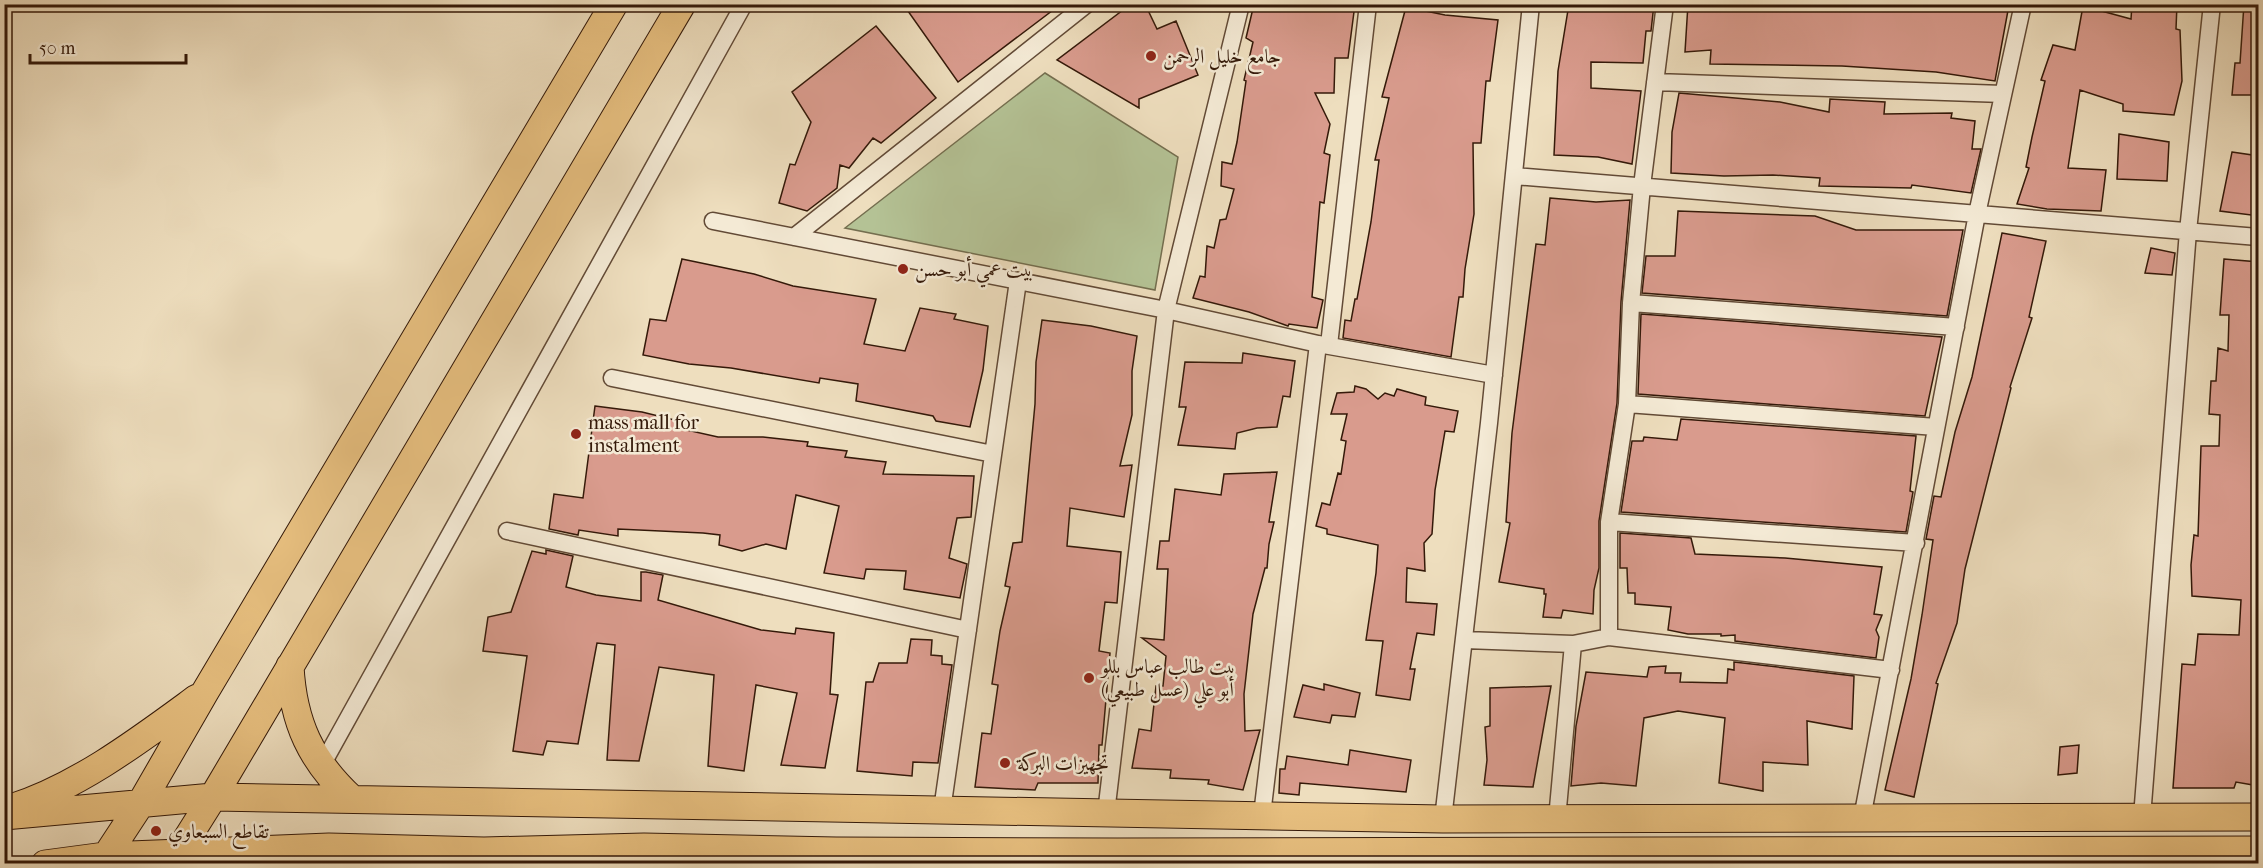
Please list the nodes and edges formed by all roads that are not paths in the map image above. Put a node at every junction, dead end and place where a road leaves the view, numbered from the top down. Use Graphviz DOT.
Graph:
graph roads {
  1 [pos="614,4"];
  2 [pos="682,4"];
  3 [pos="744,4"];
  4 [pos="1087,4"];
  5 [pos="1241,4"];
  6 [pos="1368,4"];
  7 [pos="1531,4"];
  8 [pos="1665,4"];
  9 [pos="2023,4"];
  10 [pos="2212,4"];
  11 [pos="1655,82"];
  12 [pos="2003,94"];
  13 [pos="1514,176"];
  14 [pos="1642,186"];
  15 [pos="1977,214"];
  16 [pos="713,221"];
  17 [pos="2188,231"];
  18 [pos="794,237"];
  19 [pos="2259,237"];
  20 [pos="1018,281"];
  21 [pos="1631,303"];
  22 [pos="1166,310"];
  23 [pos="1956,327"];
  24 [pos="1324,345"];
  25 [pos="1494,375"];
  26 [pos="612,378"];
  27 [pos="1627,404"];
  28 [pos="1936,428"];
  29 [pos="993,454"];
  30 [pos="1609,522"];
  31 [pos="507,531"];
  32 [pos="1916,543"];
  33 [pos="968,630"];
  34 [pos="1609,637"];
  35 [pos="1465,640"];
  36 [pos="1573,644"];
  37 [pos="290,666"];
  38 [pos="1891,670"];
  39 [pos="205,692"];
  40 [pos="321,767"];
  41 [pos="213,797"];
  42 [pos="352,799"];
  43 [pos="141,803"];
  44 [pos="4,810"];
  45 [pos="942,810"];
  46 [pos="1107,813"];
  47 [pos="1262,815"];
  48 [pos="4,816"];
  49 [pos="2142,817"];
  50 [pos="2209,817"];
  51 [pos="2259,817"];
  52 [pos="1862,818"];
  53 [pos="1443,819"];
  54 [pos="1557,819"];
  55 [pos="329,847"];
  56 [pos="2209,850"];
  57 [pos="2259,850"];
  58 [pos="642,855"];
  59 [pos="481,857"];
  60 [pos="832,857"];
  61 [pos="1403,857"];
  62 [pos="1742,857"];
  63 [pos="1918,857"];
  64 [pos="2124,857"];
  65 [pos="175,858"];
  66 [pos="1113,858"];
  67 [pos="103,860"];
  68 [pos="45,864"];
  69 [pos="291,864"];
  1 -- 39 [label="main road"];
  2 -- 37 [label="main road"];
  3 -- 40 [label="street"];
  4 -- 18 [label="street"];
  5 -- 22 [label="street"];
  6 -- 24 [label="street"];
  7 -- 13 [label="street"];
  8 -- 11 [label="street"];
  9 -- 12 [label="street"];
  10 -- 17 [label="street"];
  11 -- 12 [label="street"];
  11 -- 14 [label="street"];
  12 -- 15 [label="street"];
  13 -- 14 [label="street"];
  13 -- 25 [label="street"];
  14 -- 15 [label="street"];
  14 -- 21 [label="street"];
  15 -- 17 [label="street"];
  15 -- 23 [label="street"];
  16 -- 18 [label="street"];
  17 -- 19 [label="street"];
  17 -- 49 [label="street"];
  18 -- 20 [label="street"];
  20 -- 22 [label="street"];
  20 -- 29 [label="street"];
  21 -- 23 [label="street"];
  21 -- 27 [label="street"];
  22 -- 24 [label="street"];
  22 -- 46 [label="street"];
  23 -- 28 [label="street"];
  24 -- 25 [label="street"];
  24 -- 47 [label="street"];
  25 -- 35 [label="street"];
  26 -- 29 [label="street"];
  27 -- 28 [label="street"];
  27 -- 30 [label="street"];
  28 -- 32 [label="street"];
  29 -- 33 [label="street"];
  30 -- 32 [label="street"];
  30 -- 34 [label="street"];
  31 -- 33 [label="street"];
  32 -- 38 [label="street"];
  33 -- 45 [label="street"];
  34 -- 36 [label="street"];
  34 -- 38 [label="street"];
  35 -- 36 [label="street"];
  35 -- 53 [label="street"];
  36 -- 54 [label="street"];
  37 -- 40 [label="main road"];
  37 -- 41 [label="main road"];
  38 -- 52 [label="street"];
  39 -- 43 [label="main road"];
  39 -- 44 [label="main road"];
  40 -- 42 [label="main road"];
  41 -- 42 [label="main road"];
  41 -- 43 [label="main road"];
  41 -- 65 [label="main road"];
  42 -- 45 [label="main road"];
  43 -- 48 [label="main road"];
  43 -- 67 [label="main road"];
  45 -- 46 [label="main road"];
  46 -- 47 [label="main road"];
  47 -- 53 [label="main road"];
  49 -- 50 [label="main road"];
  49 -- 52 [label="main road"];
  50 -- 51 [label="main road"];
  50 -- 56 [label="main road"];
  52 -- 54 [label="main road"];
  53 -- 54 [label="main road"];
  55 -- 59 [label="main road"];
  55 -- 65 [label="main road"];
  55 -- 69 [label="main road"];
  56 -- 57 [label="main road"];
  56 -- 64 [label="main road"];
  58 -- 59 [label="main road"];
  58 -- 60 [label="main road"];
  60 -- 66 [label="main road"];
  61 -- 62 [label="main road"];
  61 -- 66 [label="main road"];
  62 -- 63 [label="main road"];
  63 -- 64 [label="main road"];
  65 -- 67 [label="main road"];
  67 -- 68 [label="main road"];
}
